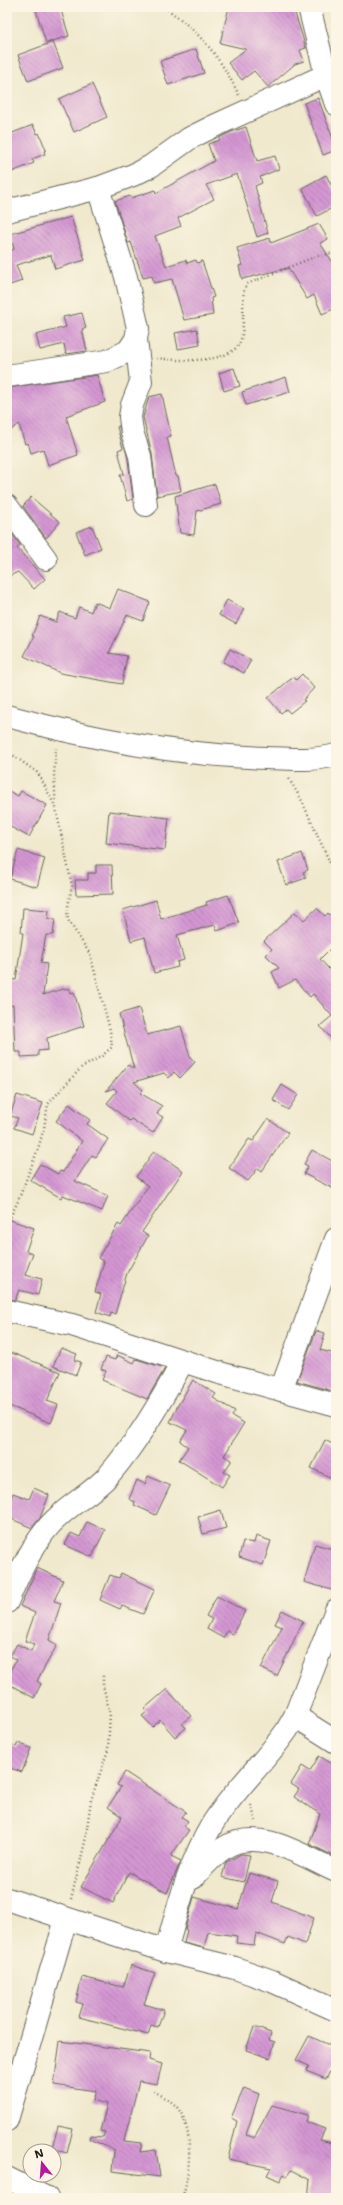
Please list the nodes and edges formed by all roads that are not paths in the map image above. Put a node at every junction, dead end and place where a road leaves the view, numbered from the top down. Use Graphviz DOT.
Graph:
graph roads {
  1 [pos="309,7"];
  2 [pos="326,75"];
  3 [pos="336,104"];
  4 [pos="98,188"];
  5 [pos="7,211"];
  6 [pos="138,347"];
  7 [pos="7,376"];
  8 [pos="146,505"];
  9 [pos="7,506"];
  10 [pos="46,559"];
  11 [pos="7,716"];
  12 [pos="331,758"];
  13 [pos="336,1239"];
  14 [pos="7,1312"];
  15 [pos="183,1361"];
  16 [pos="280,1390"];
  17 [pos="336,1405"];
  18 [pos="7,1602"];
  19 [pos="336,1610"];
  20 [pos="295,1716"];
  21 [pos="336,1742"];
  22 [pos="336,1872"];
  23 [pos="183,1889"];
  24 [pos="7,1899"];
  25 [pos="66,1919"];
  26 [pos="166,1951"];
  27 [pos="336,2010"];
  28 [pos="7,2120"];
  29 [pos="7,2178"];
  30 [pos="48,2198"];
  1 -- 2 [label="street"];
  2 -- 3 [label="street"];
  2 -- 4 [label="street"];
  4 -- 5 [label="street"];
  4 -- 6 [label="street"];
  6 -- 7 [label="street"];
  6 -- 8 [label="street"];
  9 -- 10 [label="street"];
  11 -- 12 [label="street"];
  13 -- 16 [label="street"];
  14 -- 15 [label="street"];
  15 -- 16 [label="street"];
  15 -- 18 [label="street"];
  16 -- 17 [label="street"];
  19 -- 20 [label="street"];
  20 -- 21 [label="street"];
  20 -- 23 [label="street"];
  22 -- 23 [label="street"];
  23 -- 26 [label="street"];
  24 -- 25 [label="street"];
  25 -- 26 [label="street"];
  25 -- 28 [label="street"];
  26 -- 27 [label="street"];
  29 -- 30 [label="street"];
}
